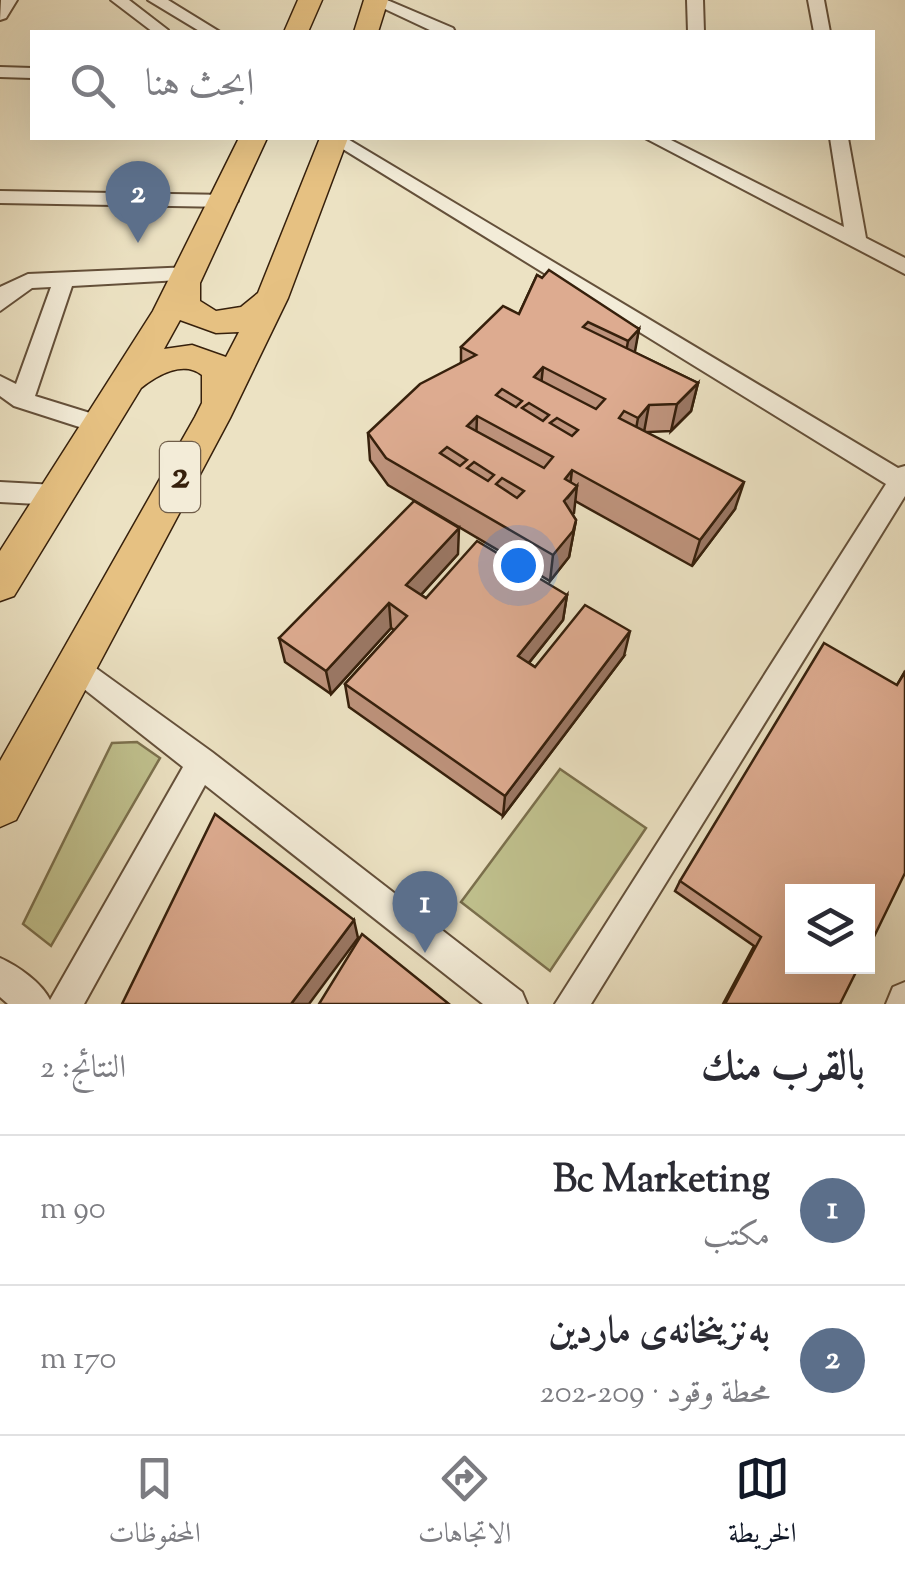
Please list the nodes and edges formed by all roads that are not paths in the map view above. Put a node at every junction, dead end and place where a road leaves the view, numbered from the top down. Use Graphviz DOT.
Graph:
graph roads {
  1 [pos="9,0"];
  2 [pos="119,0"];
  3 [pos="156,0"];
  4 [pos="695,0"];
  5 [pos="816,0"];
  6 [pos="308,1"];
  7 [pos="376,1"];
  8 [pos="0,15"];
  9 [pos="160,30"];
  10 [pos="208,30"];
  11 [pos="297,30"];
  12 [pos="367,30"];
  13 [pos="442,30"];
  14 [pos="696,30"];
  15 [pos="822,30"];
  16 [pos="0,72"];
  17 [pos="30,72"];
  18 [pos="252,140"];
  19 [pos="333,140"];
  20 [pos="337,140"];
  21 [pos="658,140"];
  22 [pos="700,140"];
  23 [pos="839,140"];
  24 [pos="701,162"];
  25 [pos="0,197"];
  26 [pos="228,200"];
  27 [pos="856,241"];
  28 [pos="905,267"];
  29 [pos="64,279"];
  30 [pos="188,280"];
  31 [pos="272,298"];
  32 [pos="0,304"];
  33 [pos="0,384"];
  34 [pos="122,387"];
  35 [pos="22,400"];
  36 [pos="220,403"];
  37 [pos="98,424"];
  38 [pos="904,480"];
  39 [pos="0,492"];
  40 [pos="56,495"];
  41 [pos="0,584"];
  42 [pos="75,665"];
  43 [pos="202,762"];
  44 [pos="0,804"];
  45 [pos="0,975"];
  46 [pos="34,1004"];
  47 [pos="65,1004"];
  48 [pos="510,1004"];
  49 [pos="572,1004"];
  1 -- 8 [label="street"];
  2 -- 9 [label="street"];
  3 -- 10 [label="street"];
  4 -- 14 [label="street"];
  5 -- 15 [label="street"];
  6 -- 11 [label="highway"];
  7 -- 12 [label="highway"];
  7 -- 13 [label="street"];
  16 -- 17 [label="street"];
  18 -- 26 [label="highway, 2"];
  19 -- 31 [label="highway, 2"];
  20 -- 38 [label="street"];
  21 -- 24 [label="street"];
  22 -- 24 [label="street"];
  23 -- 27 [label="street"];
  24 -- 27 [label="street"];
  25 -- 26 [label="street"];
  26 -- 30 [label="highway, 2"];
  27 -- 28 [label="street"];
  29 -- 30 [label="street"];
  29 -- 32 [label="street"];
  29 -- 35 [label="street"];
  30 -- 31 [label="highway"];
  30 -- 34 [label="highway, 2"];
  31 -- 36 [label="highway, 2"];
  33 -- 35 [label="street"];
  34 -- 36 [label="highway"];
  34 -- 37 [label="highway, 2"];
  35 -- 37 [label="street"];
  36 -- 42 [label="highway, 2"];
  37 -- 40 [label="highway, 2"];
  38 -- 49 [label="street"];
  39 -- 40 [label="street"];
  40 -- 41 [label="highway, 2"];
  42 -- 43 [label="street"];
  42 -- 44 [label="highway, 2"];
  43 -- 47 [label="street"];
  43 -- 48 [label="street"];
  45 -- 46 [label="street"];
}
